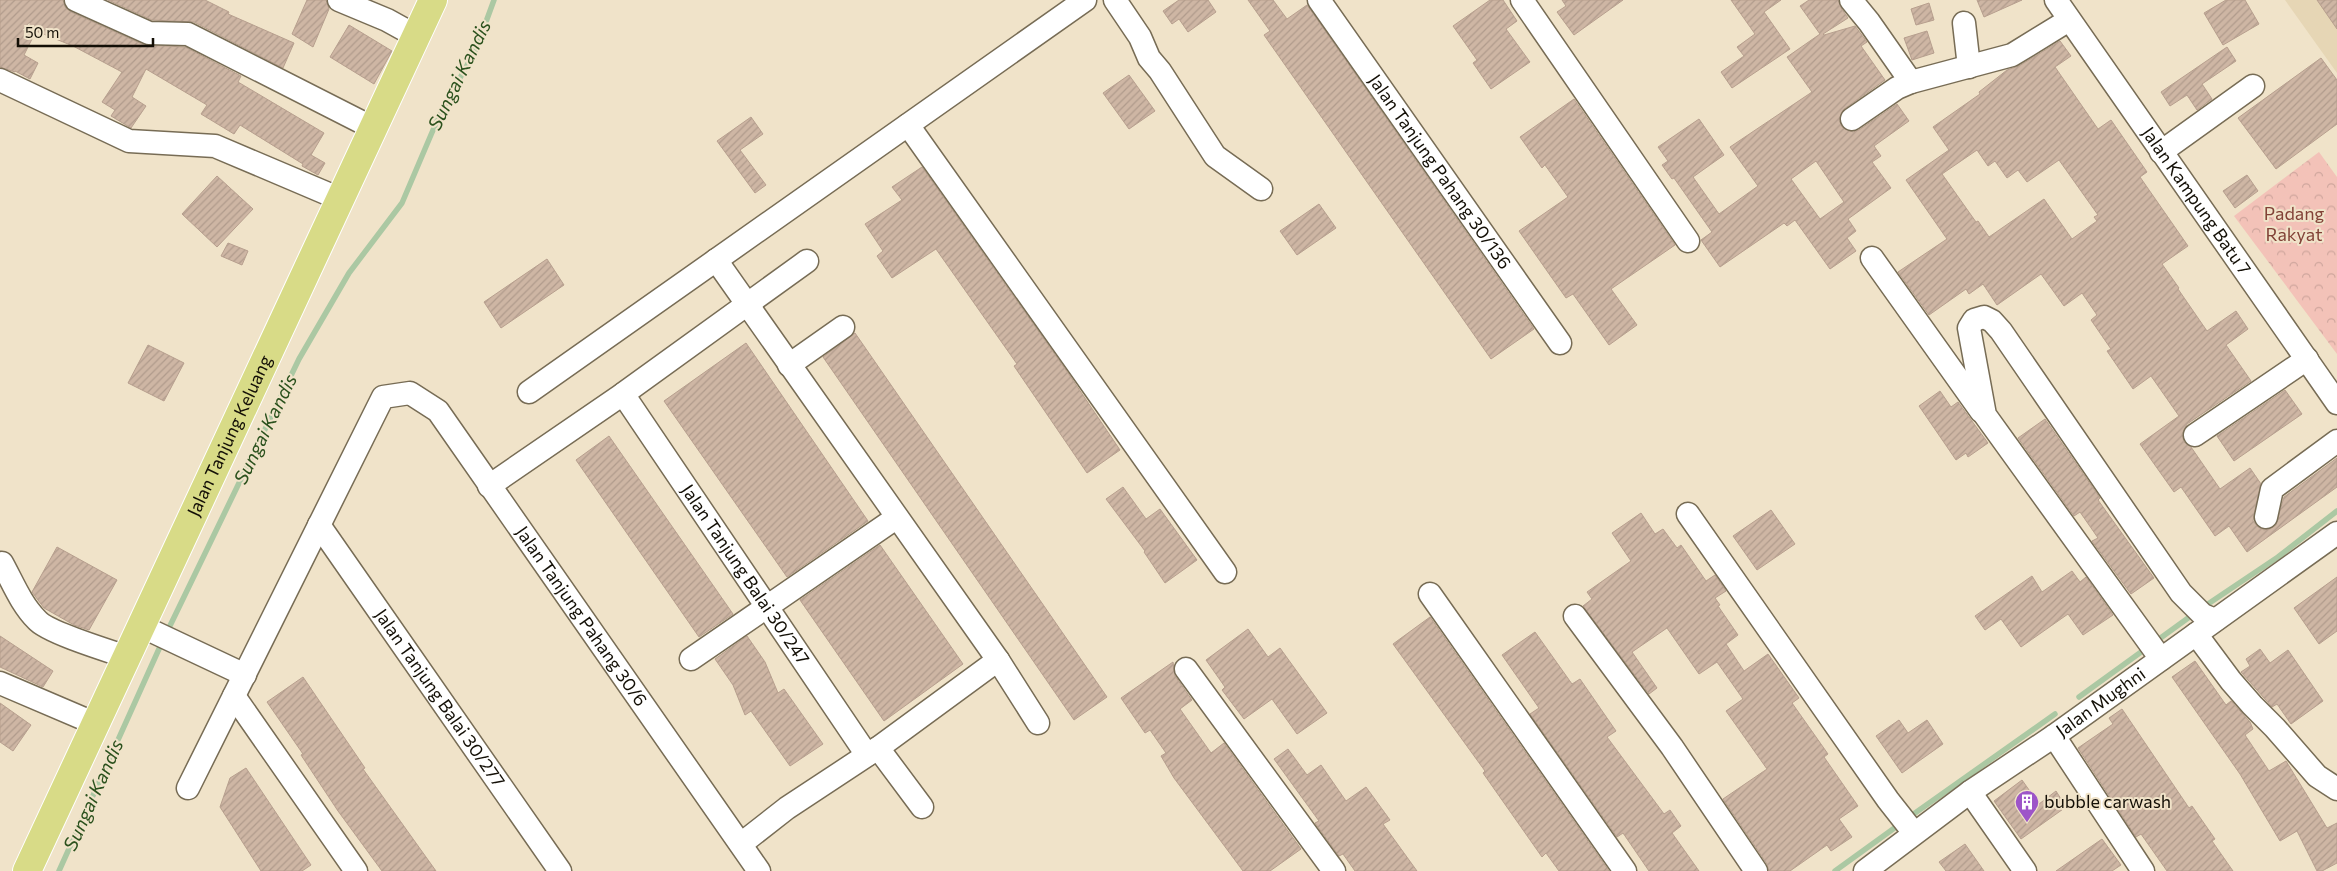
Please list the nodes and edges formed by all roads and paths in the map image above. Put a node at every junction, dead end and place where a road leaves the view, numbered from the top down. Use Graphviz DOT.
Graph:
graph roads {
  1 [pos="76,0"];
  2 [pos="339,0"];
  3 [pos="433,0"];
  4 [pos="1086,0"];
  5 [pos="1115,0"];
  6 [pos="1319,0"];
  7 [pos="1522,0"];
  8 [pos="1851,0"];
  9 [pos="2056,0"];
  10 [pos="2069,20"];
  11 [pos="1964,23"];
  12 [pos="412,33"];
  13 [pos="1969,67"];
  14 [pos="0,80"];
  15 [pos="1911,82"];
  16 [pos="2253,86"];
  17 [pos="1852,119"];
  18 [pos="359,121"];
  19 [pos="908,125"];
  20 [pos="2160,152"];
  21 [pos="1261,189"];
  22 [pos="326,193"];
  23 [pos="1688,241"];
  24 [pos="1872,258"];
  25 [pos="716,260"];
  26 [pos="807,262"];
  27 [pos="747,304"];
  28 [pos="843,326"];
  29 [pos="1560,343"];
  30 [pos="2307,359"];
  31 [pos="789,365"];
  32 [pos="529,392"];
  33 [pos="623,394"];
  34 [pos="2337,403"];
  35 [pos="1984,415"];
  36 [pos="2194,435"];
  37 [pos="2337,441"];
  38 [pos="489,486"];
  39 [pos="1688,514"];
  40 [pos="2266,517"];
  41 [pos="896,518"];
  42 [pos="319,525"];
  43 [pos="2337,533"];
  44 [pos="2,564"];
  45 [pos="1225,572"];
  46 [pos="1430,594"];
  47 [pos="766,607"];
  48 [pos="1575,616"];
  49 [pos="2202,619"];
  50 [pos="157,633"];
  51 [pos="2159,656"];
  52 [pos="126,658"];
  53 [pos="691,659"];
  54 [pos="998,660"];
  55 [pos="1186,669"];
  56 [pos="244,675"];
  57 [pos="0,683"];
  58 [pos="234,696"];
  59 [pos="1038,723"];
  60 [pos="96,724"];
  61 [pos="2054,736"];
  62 [pos="872,751"];
  63 [pos="188,788"];
  64 [pos="2337,789"];
  65 [pos="1970,792"];
  66 [pos="922,806"];
  67 [pos="1914,833"];
  68 [pos="741,844"];
  69 [pos="33,867"];
  70 [pos="356,871"];
  71 [pos="560,871"];
  72 [pos="758,871"];
  73 [pos="1334,871"];
  74 [pos="1625,871"];
  75 [pos="1756,871"];
  76 [pos="1865,871"];
  77 [pos="2025,871"];
  78 [pos="2143,871"];
  1 -- 18 [label="street"];
  2 -- 12 [label="street"];
  3 -- 12 [label="main road, Jalan Tanjung Keluang"];
  4 -- 19 [label="street"];
  5 -- 21 [label="street"];
  6 -- 29 [label="street, Jalan Tanjung Pahang 30/136"];
  7 -- 23 [label="street"];
  8 -- 15 [label="street"];
  9 -- 10 [label="street, Jalan Kampung Batu 7"];
  10 -- 13 [label="street"];
  10 -- 20 [label="street, Jalan Kampung Batu 7"];
  11 -- 13 [label="street"];
  12 -- 18 [label="main road, Jalan Tanjung Keluang"];
  13 -- 15 [label="street"];
  14 -- 22 [label="street"];
  15 -- 17 [label="street"];
  16 -- 20 [label="street"];
  18 -- 22 [label="main road, Jalan Tanjung Keluang"];
  19 -- 25 [label="street"];
  19 -- 45 [label="street"];
  20 -- 30 [label="street, Jalan Kampung Batu 7"];
  22 -- 50 [label="main road, Jalan Tanjung Keluang"];
  24 -- 35 [label="street"];
  25 -- 27 [label="street"];
  25 -- 32 [label="street"];
  26 -- 27 [label="street"];
  27 -- 31 [label="street"];
  27 -- 33 [label="street"];
  28 -- 31 [label="street"];
  30 -- 34 [label="street, Jalan Kampung Batu 7"];
  30 -- 36 [label="street"];
  31 -- 41 [label="street"];
  33 -- 38 [label="street"];
  33 -- 47 [label="street, Jalan Tanjung Balai 30/247"];
  35 -- 49 [label="street"];
  35 -- 51 [label="street"];
  37 -- 40 [label="street"];
  38 -- 42 [label="street, Jalan Tanjung Pahang 30/6"];
  38 -- 68 [label="street, Jalan Tanjung Pahang 30/6"];
  39 -- 67 [label="street"];
  41 -- 47 [label="street"];
  41 -- 54 [label="street"];
  42 -- 56 [label="street"];
  42 -- 71 [label="street, Jalan Tanjung Balai 30/277"];
  43 -- 49 [label="street, Jalan Mughni"];
  44 -- 52 [label="street"];
  46 -- 74 [label="street"];
  47 -- 53 [label="street"];
  47 -- 62 [label="street, Jalan Tanjung Balai 30/247"];
  48 -- 75 [label="street"];
  49 -- 51 [label="street, Jalan Mughni"];
  49 -- 64 [label="street"];
  50 -- 52 [label="main road, Jalan Tanjung Keluang"];
  50 -- 56 [label="street"];
  51 -- 61 [label="street, Jalan Mughni"];
  52 -- 60 [label="main road, Jalan Tanjung Keluang"];
  54 -- 59 [label="street"];
  54 -- 62 [label="street"];
  55 -- 73 [label="street"];
  56 -- 58 [label="street"];
  57 -- 60 [label="street"];
  58 -- 63 [label="street"];
  58 -- 70 [label="street"];
  60 -- 69 [label="main road, Jalan Tanjung Keluang"];
  61 -- 65 [label="street, Jalan Mughni"];
  61 -- 78 [label="street, Jalan Mughni"];
  62 -- 66 [label="street, Jalan Tanjung Balai 30/247"];
  62 -- 68 [label="street"];
  65 -- 67 [label="street, Jalan Mughni"];
  65 -- 77 [label="street"];
  67 -- 76 [label="street, Jalan Mughni"];
  68 -- 72 [label="street, Jalan Tanjung Pahang 30/6"];
}
